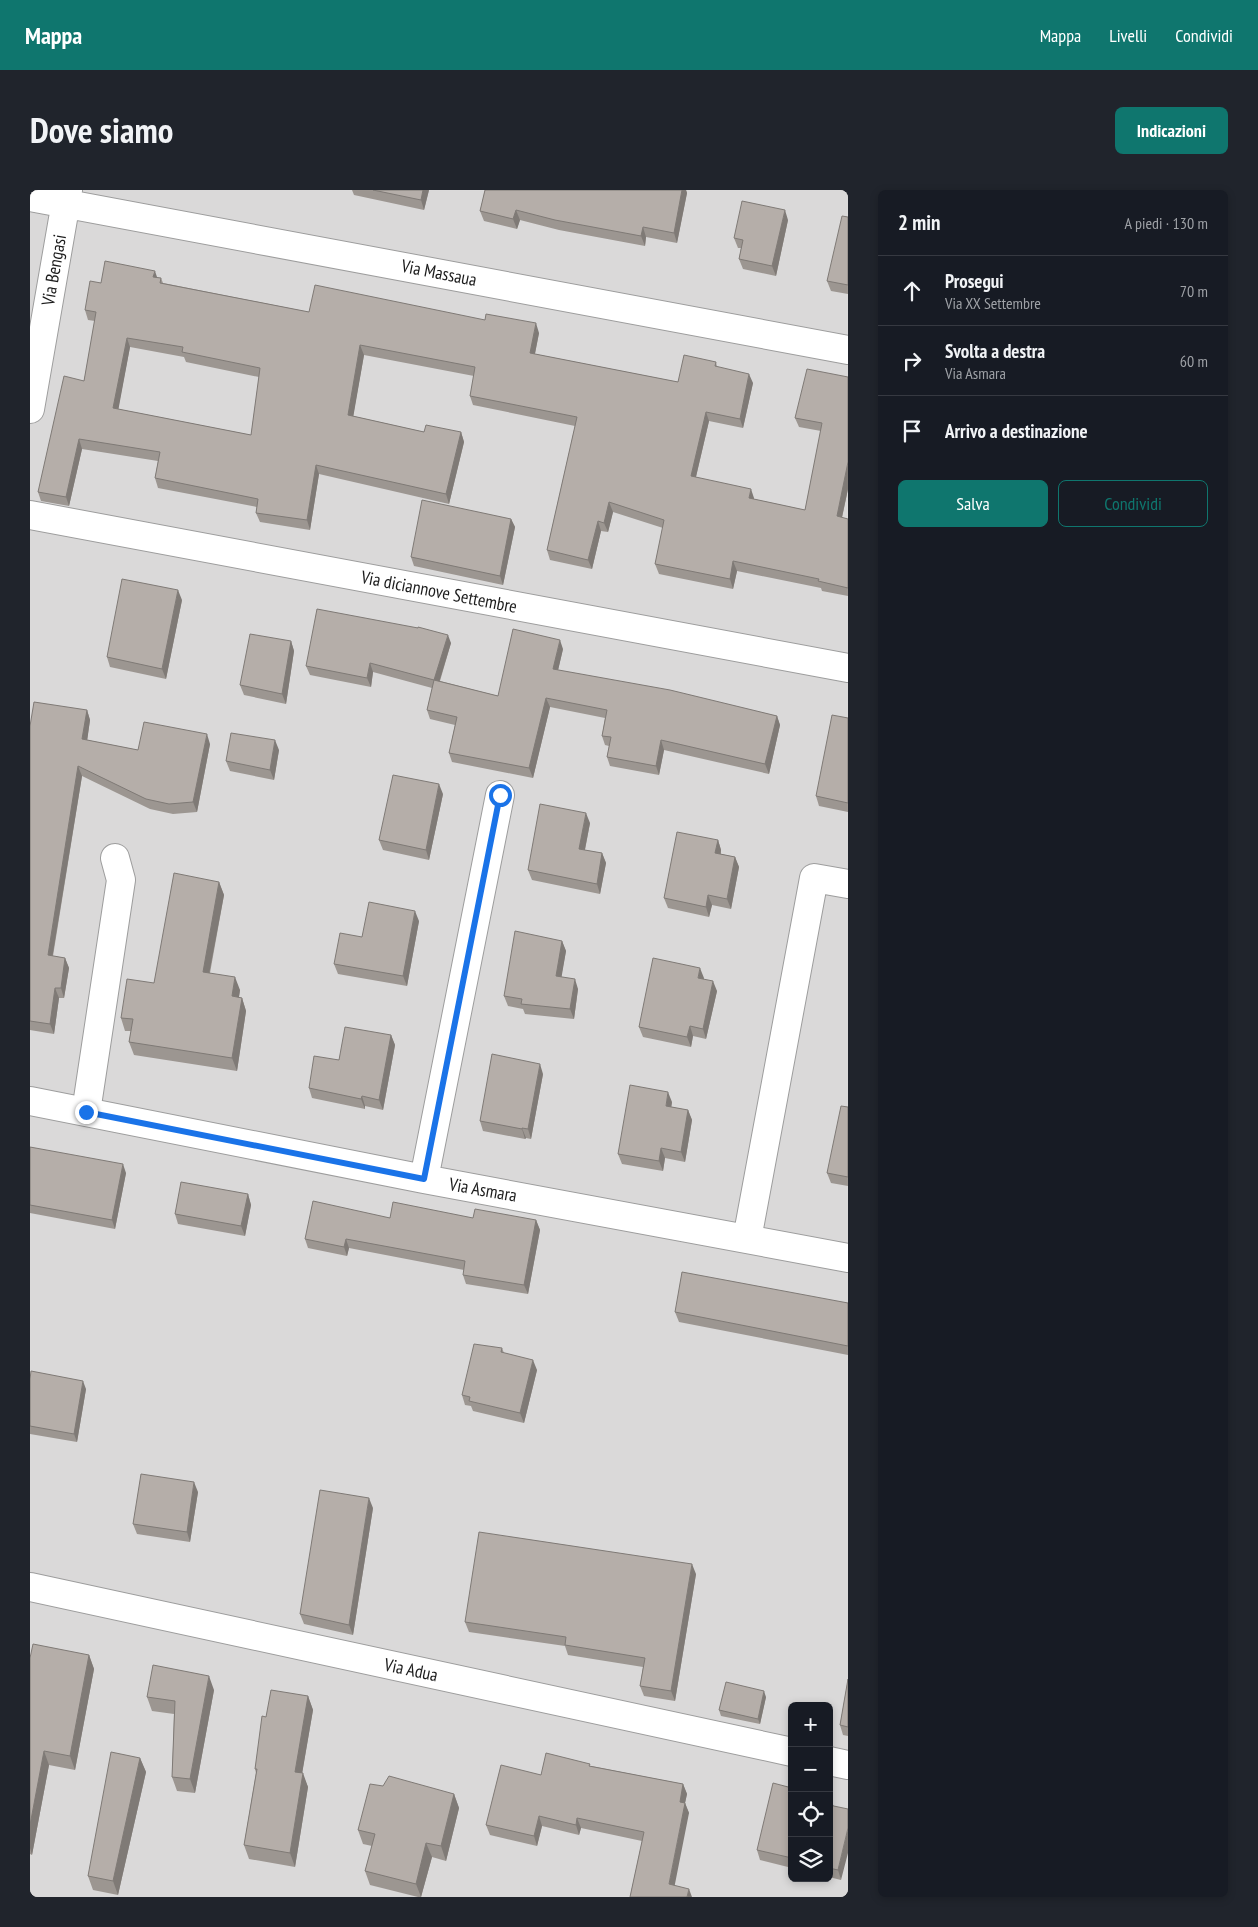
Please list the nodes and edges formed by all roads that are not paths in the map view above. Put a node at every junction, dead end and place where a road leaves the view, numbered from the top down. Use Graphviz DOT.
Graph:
graph roads {
  1 [pos="30,197"];
  2 [pos="67,197"];
  3 [pos="848,350"];
  4 [pos="30,409"];
  5 [pos="30,515"];
  6 [pos="848,668"];
  7 [pos="500,795"];
  8 [pos="115,858"];
  9 [pos="848,884"];
  10 [pos="30,1101"];
  11 [pos="86,1112"];
  12 [pos="424,1179"];
  13 [pos="747,1239"];
  14 [pos="848,1258"];
  15 [pos="30,1587"];
  16 [pos="788,1751"];
  17 [pos="833,1762"];
  18 [pos="848,1765"];
  1 -- 2 [label="street, Via Massaua"];
  2 -- 3 [label="street, Via Massaua"];
  2 -- 4 [label="street, Via Bengasi"];
  5 -- 6 [label="street, Via diciannove Settembre"];
  7 -- 12 [label="street"];
  8 -- 11 [label="street"];
  9 -- 13 [label="street"];
  10 -- 11 [label="street, Via Asmara"];
  11 -- 12 [label="street, Via Asmara"];
  12 -- 13 [label="street, Via Asmara"];
  13 -- 14 [label="street, Via Asmara"];
  15 -- 16 [label="street, Via Adua"];
  17 -- 18 [label="street"];
}
